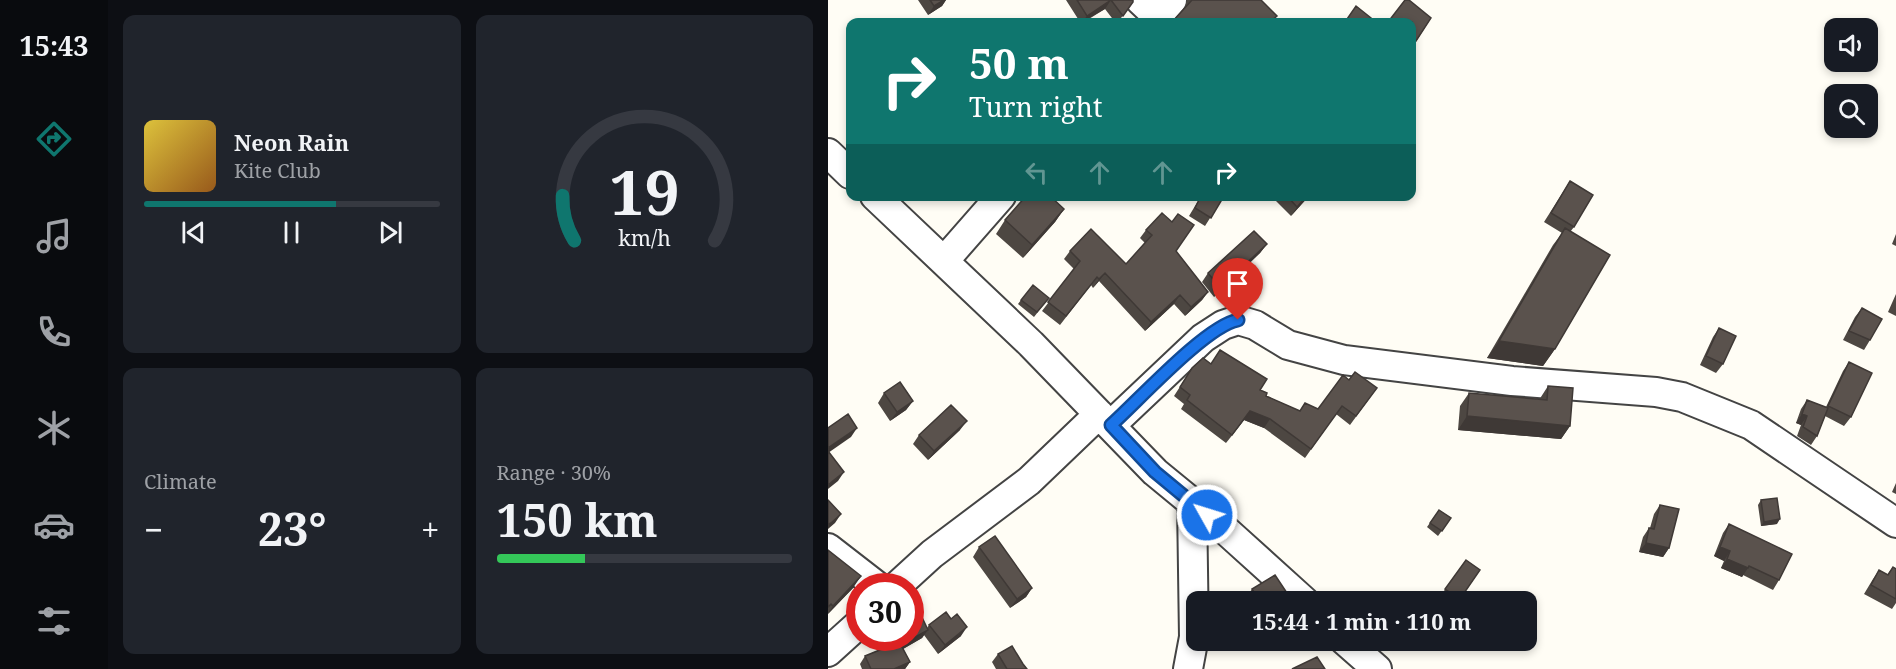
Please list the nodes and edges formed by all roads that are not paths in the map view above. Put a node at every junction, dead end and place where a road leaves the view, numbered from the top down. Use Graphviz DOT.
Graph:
graph roads {
  1 [pos="828,153"];
  2 [pos="846,170"];
  3 [pos="880,201"];
  4 [pos="997,201"];
  5 [pos="945,261"];
  6 [pos="1105,419"];
  7 [pos="1192,503"];
  8 [pos="1896,523"];
  9 [pos="828,548"];
  10 [pos="861,573"];
  11 [pos="911,573"];
  12 [pos="1294,591"];
  13 [pos="846,636"];
  14 [pos="1357,651"];
  15 [pos="828,652"];
  16 [pos="1188,669"];
  17 [pos="1377,669"];
  1 -- 2 [label="street"];
  3 -- 5 [label="street"];
  4 -- 5 [label="street"];
  5 -- 6 [label="street"];
  6 -- 7 [label="street"];
  6 -- 8 [label="street"];
  6 -- 11 [label="street"];
  7 -- 12 [label="street"];
  7 -- 16 [label="street"];
  9 -- 10 [label="street"];
  13 -- 15 [label="street"];
  14 -- 17 [label="street"];
}
